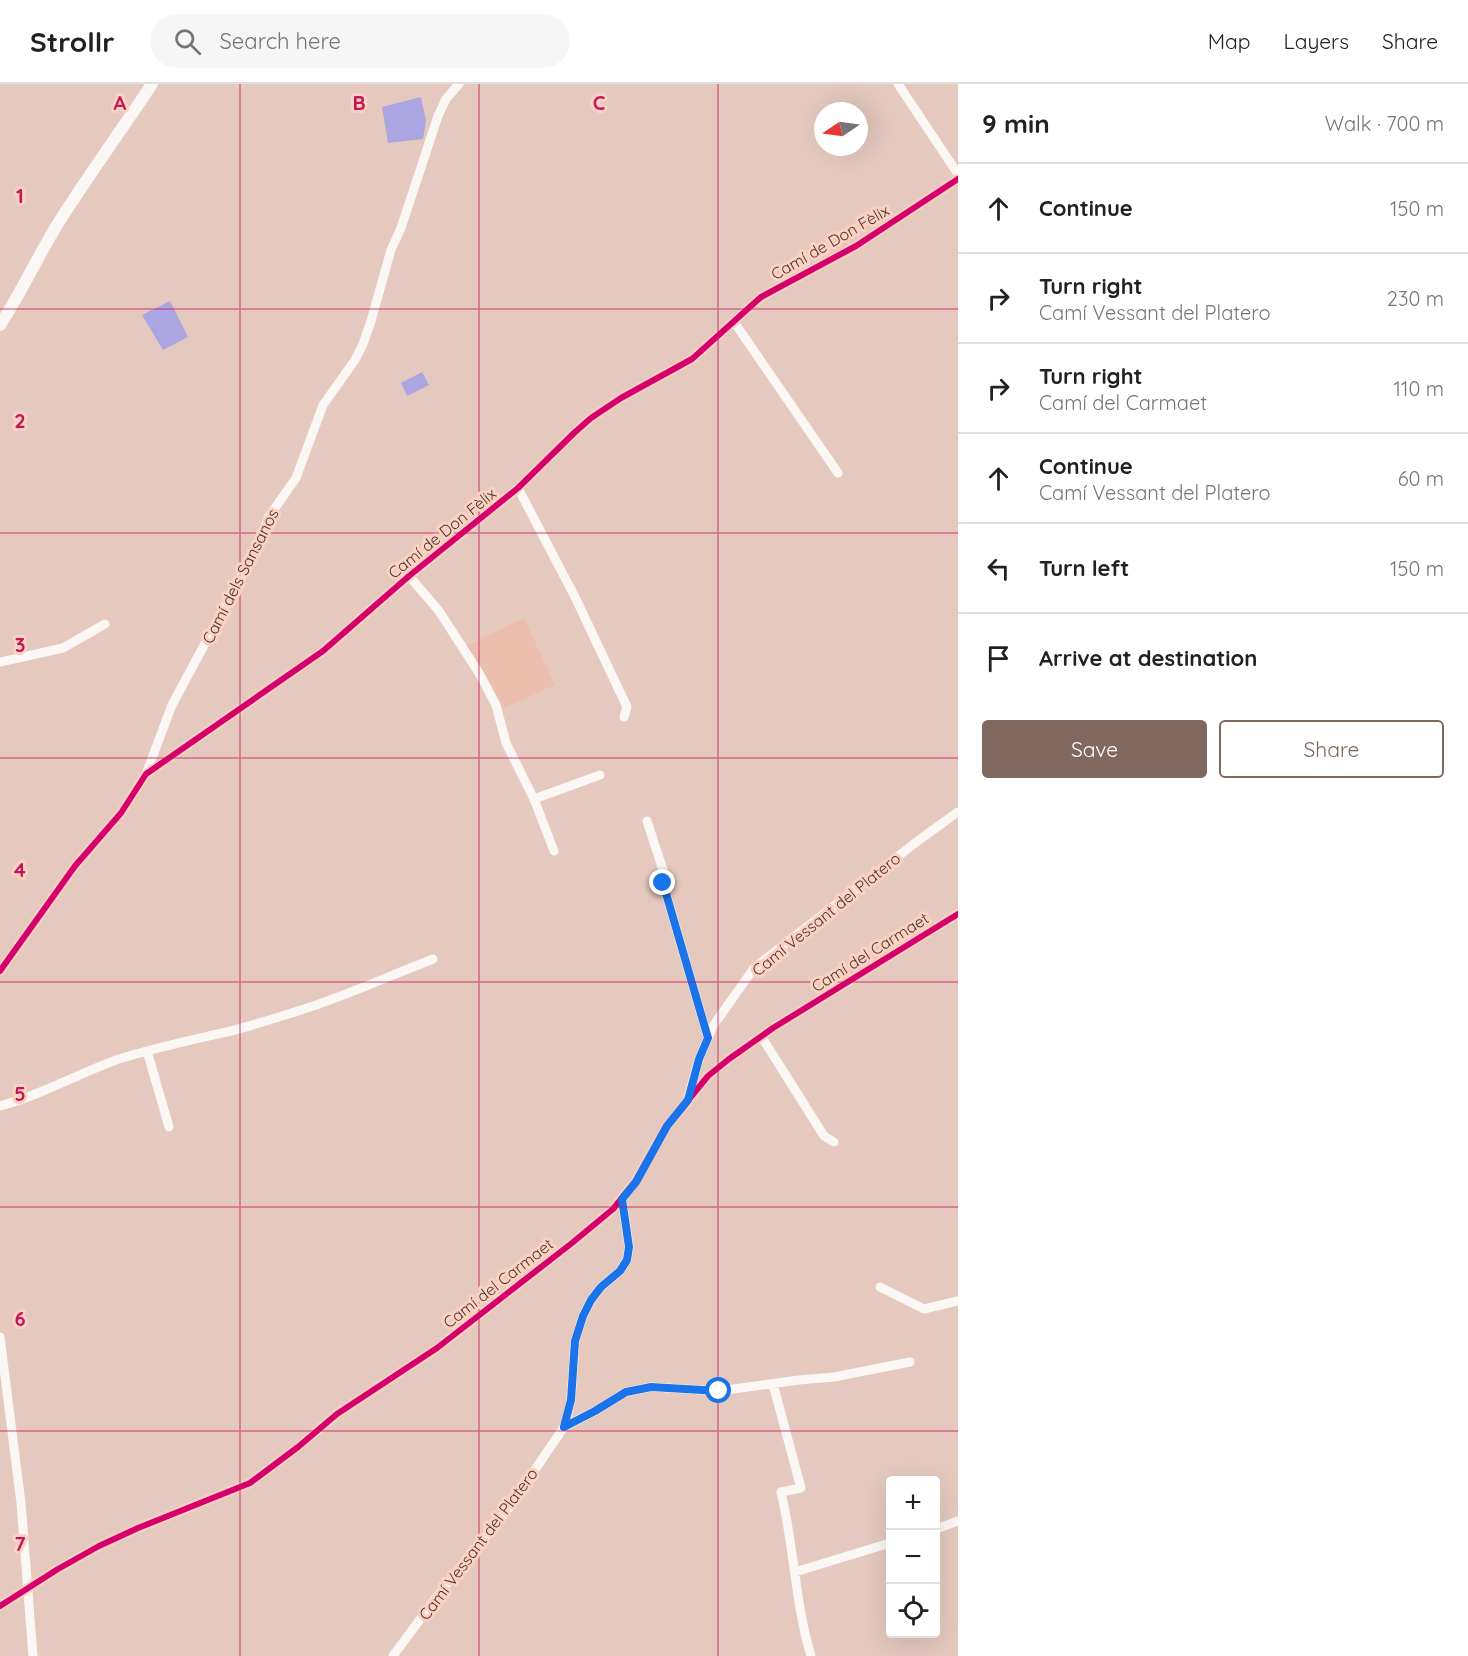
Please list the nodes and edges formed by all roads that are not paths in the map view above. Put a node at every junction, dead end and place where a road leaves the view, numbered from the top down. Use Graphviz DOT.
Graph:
graph roads {
  1 [pos="152,84"];
  2 [pos="459,84"];
  3 [pos="898,84"];
  4 [pos="958,174"];
  5 [pos="958,179"];
  6 [pos="734,321"];
  7 [pos="0,325"];
  8 [pos="838,473"];
  9 [pos="518,488"];
  10 [pos="409,576"];
  11 [pos="105,624"];
  12 [pos="0,662"];
  13 [pos="624,717"];
  14 [pos="146,774"];
  15 [pos="600,775"];
  16 [pos="534,799"];
  17 [pos="958,812"];
  18 [pos="647,821"];
  19 [pos="554,851"];
  20 [pos="958,914"];
  21 [pos="434,959"];
  22 [pos="0,971"];
  23 [pos="761,1036"];
  24 [pos="708,1038"];
  25 [pos="147,1051"];
  26 [pos="688,1100"];
  27 [pos="0,1106"];
  28 [pos="169,1127"];
  29 [pos="834,1143"];
  30 [pos="622,1199"];
  31 [pos="880,1287"];
  32 [pos="958,1301"];
  33 [pos="0,1337"];
  34 [pos="910,1362"];
  35 [pos="773,1384"];
  36 [pos="564,1427"];
  37 [pos="958,1521"];
  38 [pos="940,1528"];
  39 [pos="886,1545"];
  40 [pos="795,1572"];
  41 [pos="28,1589"];
  42 [pos="0,1606"];
  43 [pos="33,1656"];
  44 [pos="393,1656"];
  45 [pos="811,1656"];
  1 -- 7 [label="main road"];
  2 -- 14 [label="street, Camí dels Sansanos"];
  3 -- 4 [label="street"];
  5 -- 6 [label="street, Camí de Don Fèlix"];
  6 -- 8 [label="street"];
  6 -- 9 [label="street, Camí de Don Fèlix"];
  9 -- 10 [label="street, Camí de Don Fèlix"];
  9 -- 13 [label="street"];
  10 -- 14 [label="street, Camí de Don Fèlix"];
  10 -- 16 [label="street"];
  11 -- 12 [label="street"];
  14 -- 22 [label="street, Camí de Don Fèlix"];
  15 -- 16 [label="street"];
  16 -- 19 [label="street"];
  17 -- 24 [label="street, Camí Vessant del Platero"];
  18 -- 24 [label="street"];
  20 -- 23 [label="street, Camí del Carmaet"];
  21 -- 25 [label="street"];
  23 -- 26 [label="street, Camí del Carmaet"];
  23 -- 29 [label="street"];
  24 -- 26 [label="street, Camí Vessant del Platero"];
  25 -- 27 [label="street"];
  25 -- 28 [label="street"];
  26 -- 30 [label="street, Camí del Carmaet"];
  30 -- 36 [label="street, Camí Vessant del Platero"];
  30 -- 41 [label="street, Camí del Carmaet"];
  31 -- 32 [label="street"];
  33 -- 41 [label="street"];
  34 -- 35 [label="street"];
  35 -- 36 [label="street"];
  35 -- 40 [label="street"];
  36 -- 44 [label="street, Camí Vessant del Platero"];
  37 -- 38 [label="street"];
  39 -- 40 [label="street"];
  40 -- 45 [label="street"];
  41 -- 42 [label="street, Camí del Carmaet"];
  41 -- 43 [label="street"];
}
